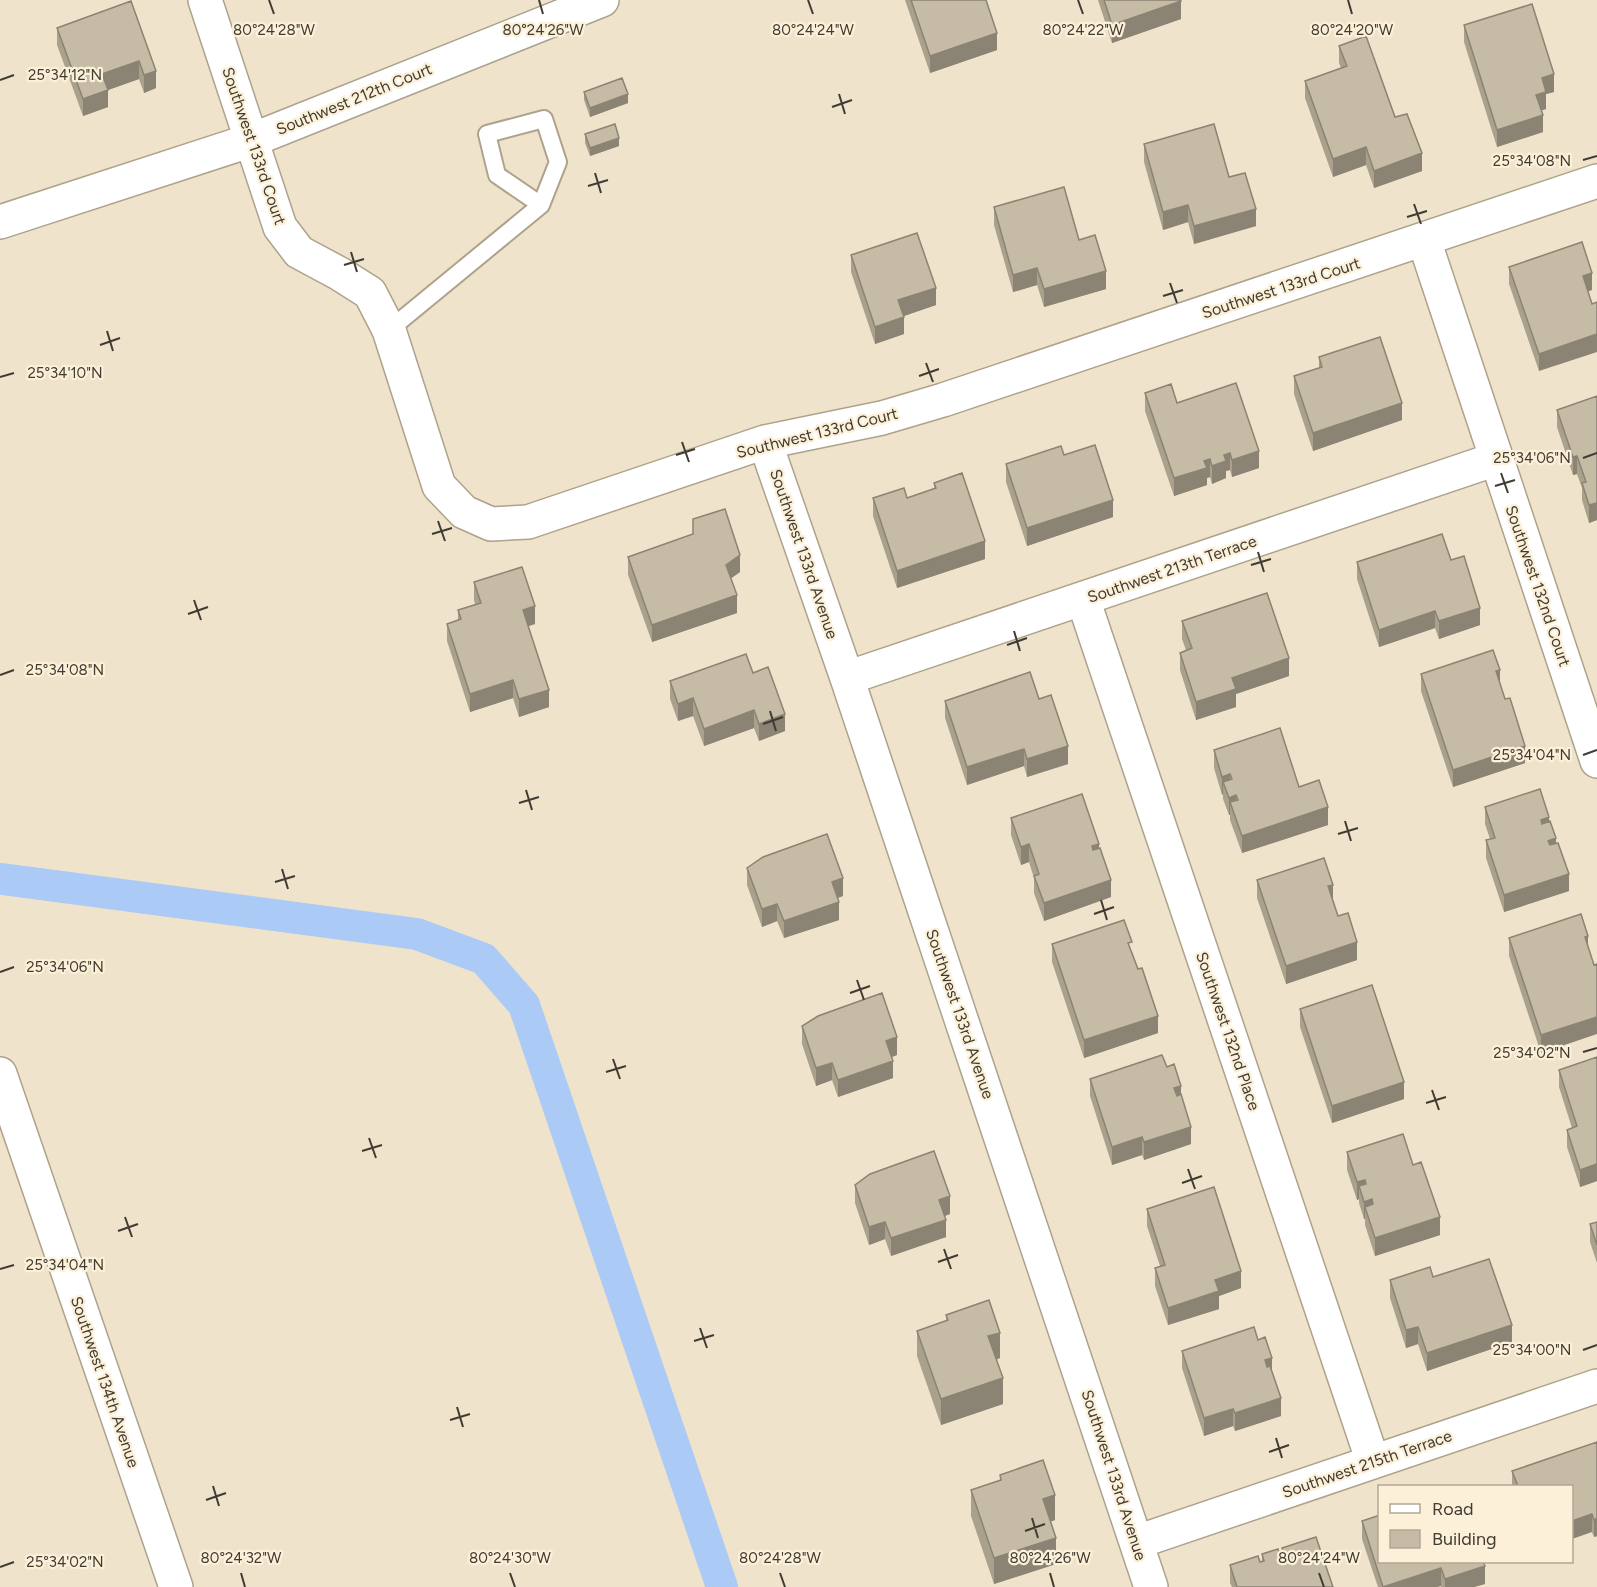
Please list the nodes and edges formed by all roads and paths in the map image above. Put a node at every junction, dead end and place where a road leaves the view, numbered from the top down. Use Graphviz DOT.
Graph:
graph roads {
  1 [pos="205,0"];
  2 [pos="602,0"];
  3 [pos="252,140"];
  4 [pos="1597,181"];
  5 [pos="542,205"];
  6 [pos="0,222"];
  7 [pos="1424,240"];
  8 [pos="389,330"];
  9 [pos="765,442"];
  10 [pos="1496,459"];
  11 [pos="1083,599"];
  12 [pos="847,678"];
  13 [pos="1597,761"];
  14 [pos="0,1074"];
  15 [pos="1597,1386"];
  16 [pos="1373,1462"];
  17 [pos="1137,1542"];
  18 [pos="176,1587"];
  19 [pos="1151,1587"];
  1 -- 3 [label="street, Southwest 133rd Court"];
  2 -- 3 [label="street, Southwest 212th Court"];
  3 -- 6 [label="street, Southwest 212th Court"];
  3 -- 8 [label="street, Southwest 133rd Court"];
  4 -- 7 [label="street, Southwest 133rd Court"];
  5 -- 5 [label="lane"];
  5 -- 8 [label="lane"];
  7 -- 9 [label="street, Southwest 133rd Court"];
  7 -- 10 [label="street, Southwest 132nd Court"];
  8 -- 9 [label="street, Southwest 133rd Court"];
  9 -- 12 [label="street, Southwest 133rd Avenue"];
  10 -- 11 [label="street, Southwest 213th Terrace"];
  10 -- 13 [label="street, Southwest 132nd Court"];
  11 -- 12 [label="street, Southwest 213th Terrace"];
  11 -- 16 [label="street, Southwest 132nd Place"];
  12 -- 17 [label="street, Southwest 133rd Avenue"];
  14 -- 18 [label="street, Southwest 134th Avenue"];
  15 -- 16 [label="street, Southwest 215th Terrace"];
  16 -- 17 [label="street, Southwest 215th Terrace"];
  17 -- 19 [label="street, Southwest 133rd Avenue"];
}
